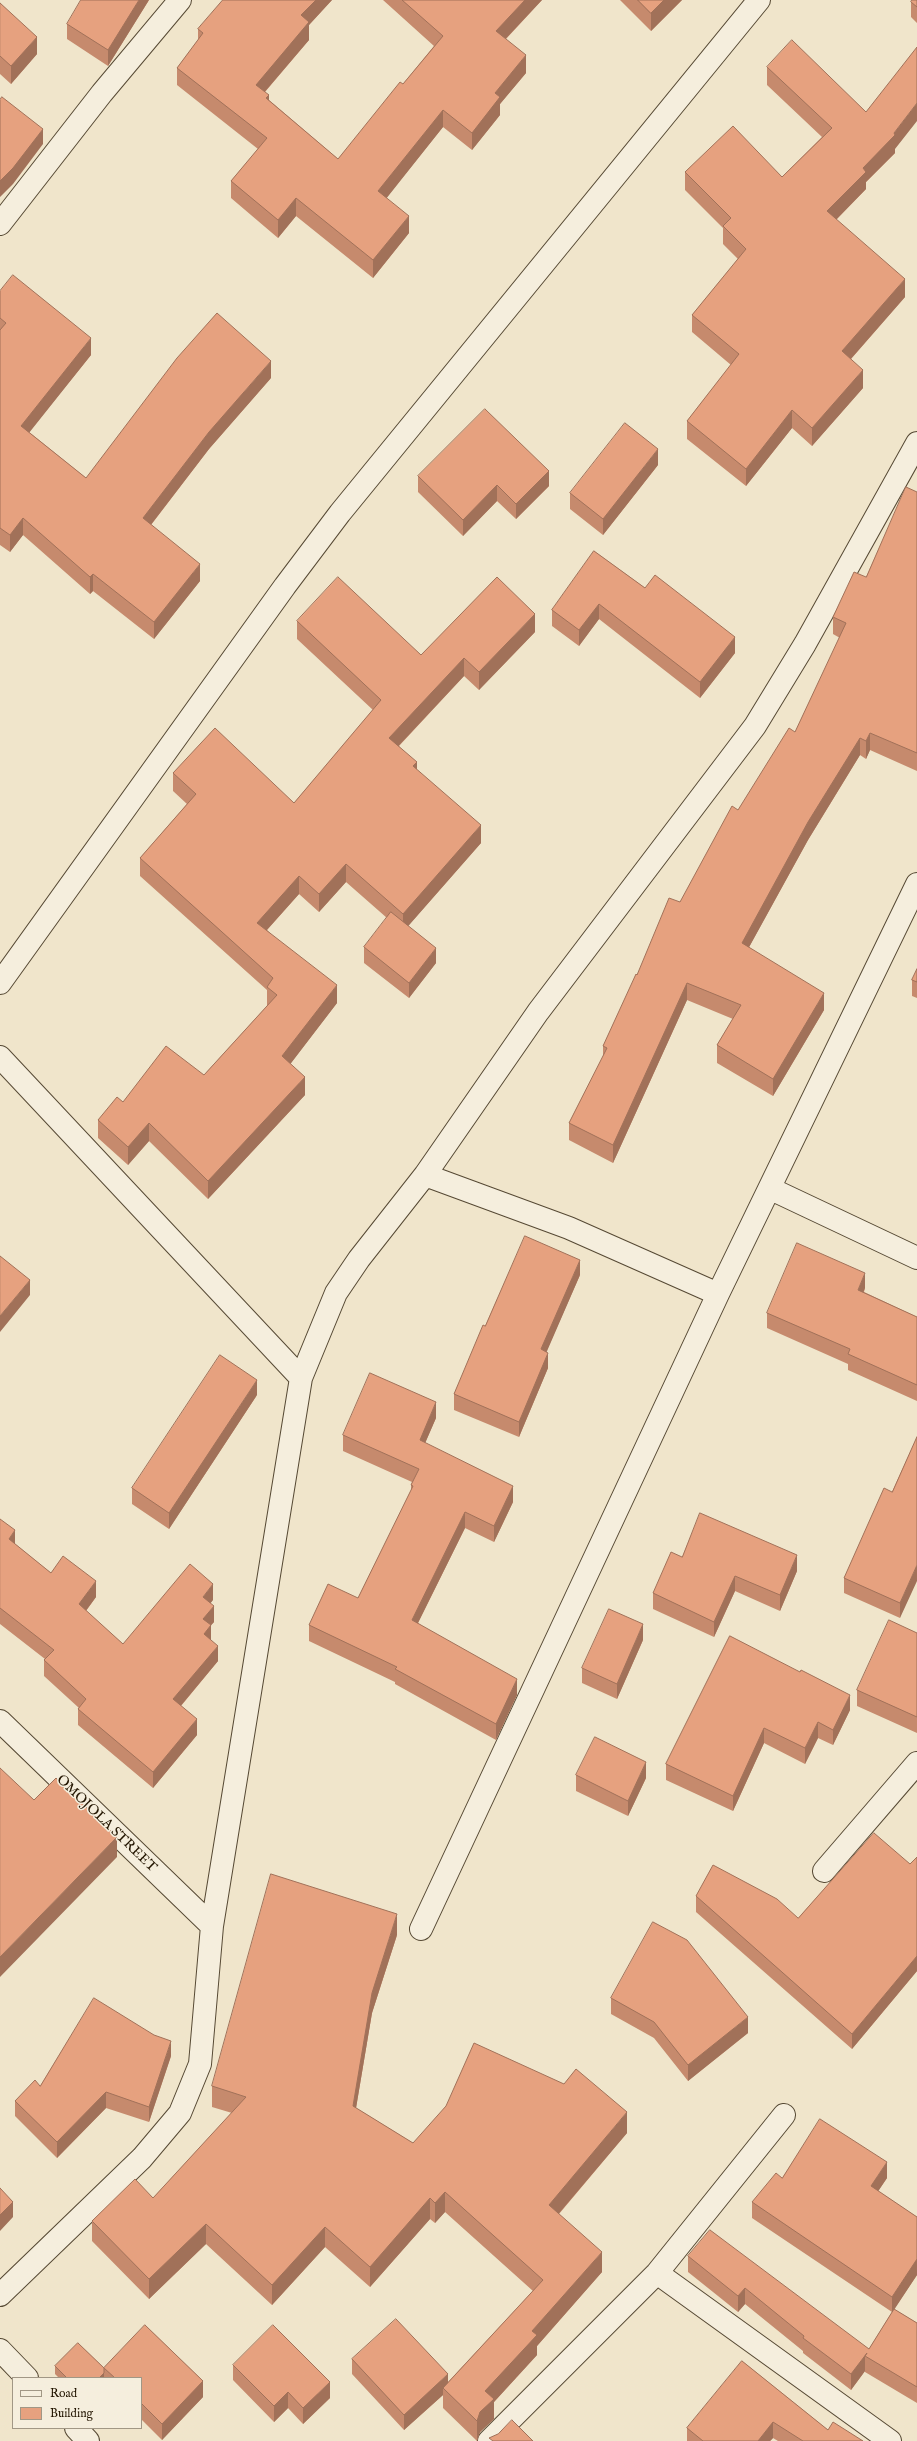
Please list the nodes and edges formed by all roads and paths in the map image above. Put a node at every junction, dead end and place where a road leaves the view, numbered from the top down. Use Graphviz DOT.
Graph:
graph roads {
  1 [pos="180,0"];
  2 [pos="759,0"];
  3 [pos="0,224"];
  4 [pos="917,443"];
  5 [pos="917,884"];
  6 [pos="0,983"];
  7 [pos="0,1057"];
  8 [pos="425,1175"];
  9 [pos="770,1188"];
  10 [pos="917,1258"];
  11 [pos="718,1294"];
  12 [pos="301,1378"];
  13 [pos="0,1720"];
  14 [pos="917,1763"];
  15 [pos="824,1871"];
  16 [pos="212,1926"];
  17 [pos="421,1929"];
  18 [pos="784,2115"];
  19 [pos="657,2273"];
  20 [pos="0,2295"];
  21 [pos="0,2350"];
  22 [pos="26,2377"];
  23 [pos="77,2429"];
  24 [pos="88,2441"];
  25 [pos="489,2441"];
  26 [pos="890,2441"];
  1 -- 3 [label="street"];
  2 -- 6 [label="street"];
  4 -- 8 [label="street"];
  5 -- 9 [label="street"];
  7 -- 12 [label="street"];
  8 -- 11 [label="street"];
  8 -- 12 [label="street"];
  9 -- 10 [label="street"];
  9 -- 11 [label="street"];
  11 -- 17 [label="street"];
  12 -- 16 [label="street"];
  13 -- 16 [label="street, OMOJOLA STREET"];
  14 -- 15 [label="street"];
  16 -- 20 [label="street"];
  18 -- 19 [label="street"];
  19 -- 25 [label="street"];
  19 -- 26 [label="street"];
  21 -- 22 [label="street"];
  23 -- 24 [label="street"];
}
